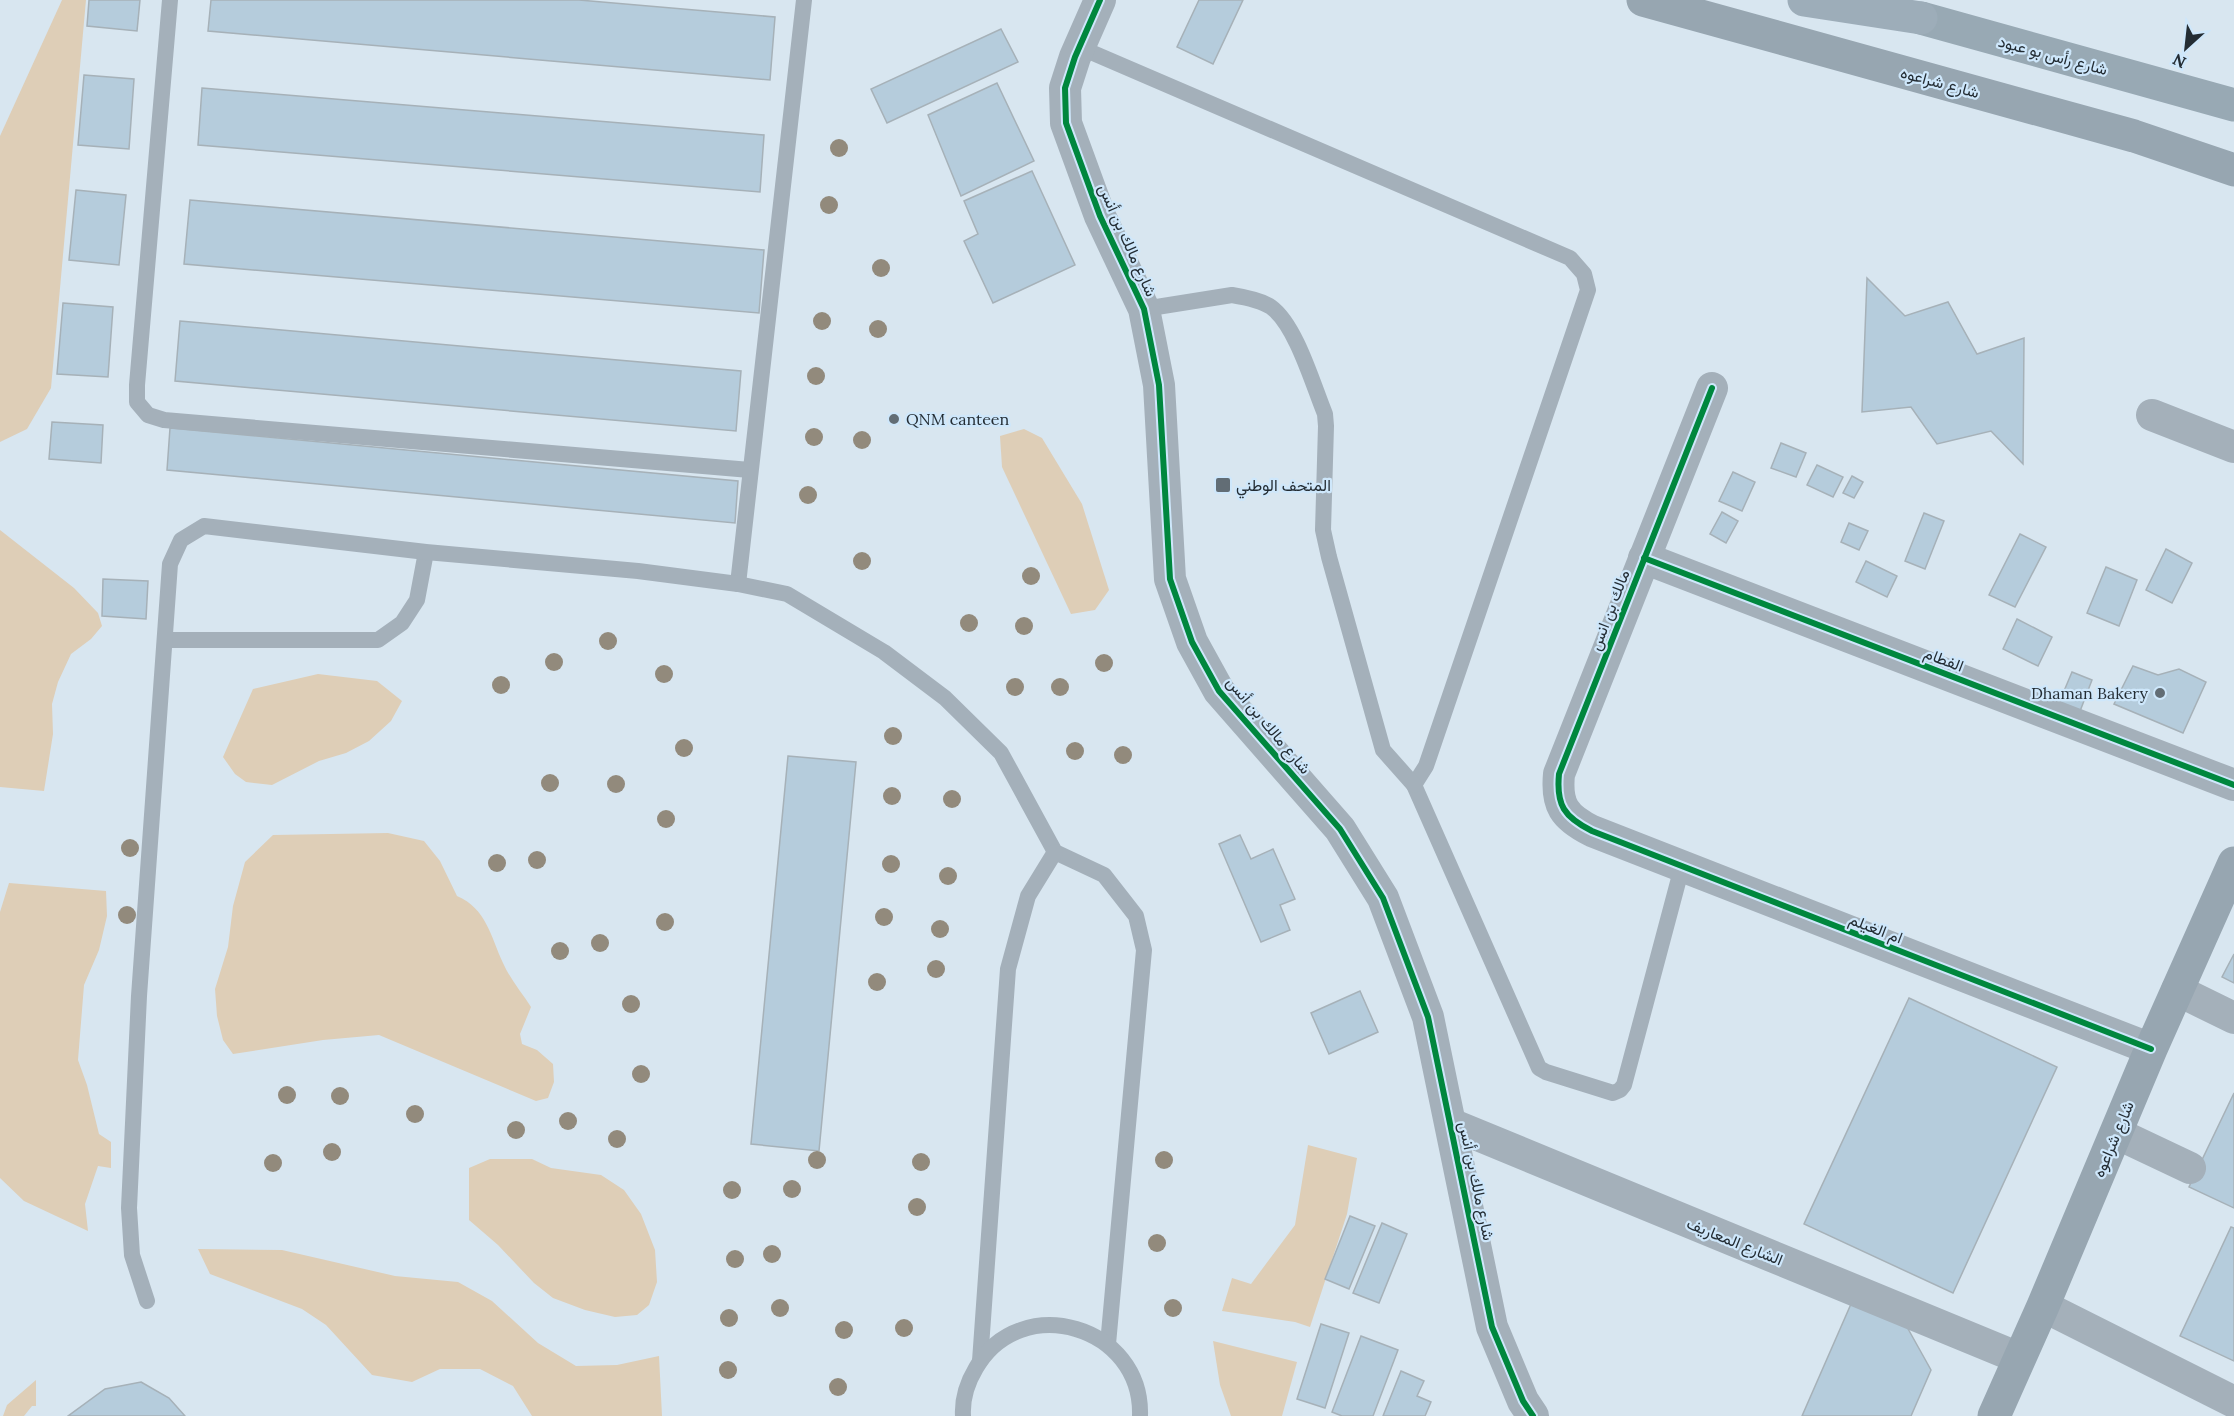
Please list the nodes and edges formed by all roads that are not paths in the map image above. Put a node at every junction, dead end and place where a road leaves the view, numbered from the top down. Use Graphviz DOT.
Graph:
graph roads {
  1 [pos="170,0"];
  2 [pos="804,0"];
  3 [pos="1100,0"];
  4 [pos="1643,0"];
  5 [pos="1804,0"];
  6 [pos="1874,0"];
  7 [pos="1921,18"];
  8 [pos="1079,47"];
  9 [pos="2234,105"];
  10 [pos="2234,170"];
  11 [pos="1144,309"];
  12 [pos="1712,388"];
  13 [pos="2152,415"];
  14 [pos="2234,447"];
  15 [pos="750,470"];
  16 [pos="426,552"];
  17 [pos="1644,558"];
  18 [pos="738,584"];
  19 [pos="166,640"];
  20 [pos="1414,785"];
  21 [pos="2234,785"];
  22 [pos="1592,831"];
  23 [pos="1055,852"];
  24 [pos="2234,863"];
  25 [pos="1682,867"];
  26 [pos="2177,990"];
  27 [pos="2234,1018"];
  28 [pos="2151,1049"];
  29 [pos="1451,1124"];
  30 [pos="2116,1133"];
  31 [pos="2190,1168"];
  32 [pos="147,1301"];
  33 [pos="2043,1306"];
  34 [pos="1108,1344"];
  35 [pos="2019,1358"];
  36 [pos="980,1360"];
  37 [pos="2234,1402"];
  38 [pos="963,1416"];
  39 [pos="1140,1416"];
  40 [pos="1533,1416"];
  41 [pos="1994,1416"];
  1 -- 15 [label="lane"];
  2 -- 15 [label="lane"];
  3 -- 8 [label="street, شارع مالك بن أنس"];
  4 -- 10 [label="street, شارع شراعوه"];
  5 -- 7 [label="highway"];
  6 -- 7 [label="highway, شارع رأس بو عبود"];
  7 -- 9 [label="main road, شارع رأس بو عبود"];
  8 -- 11 [label="street, شارع مالك بن أنس"];
  8 -- 20 [label="lane"];
  11 -- 20 [label="lane"];
  11 -- 29 [label="street, شارع مالك بن أنس"];
  12 -- 17 [label="street, مالك بن انس"];
  13 -- 14 [label="street"];
  15 -- 18 [label="lane"];
  16 -- 18 [label="lane"];
  16 -- 19 [label="lane"];
  16 -- 19 [label="lane"];
  17 -- 21 [label="street, الفطام"];
  17 -- 22 [label="street, مالك بن انس"];
  18 -- 23 [label="lane"];
  19 -- 32 [label="lane"];
  20 -- 25 [label="lane"];
  22 -- 25 [label="street, ام الغيلم"];
  23 -- 34 [label="lane"];
  23 -- 36 [label="lane"];
  24 -- 26 [label="street, شارع شراعوه"];
  25 -- 28 [label="street, ام الغيلم"];
  26 -- 27 [label="street"];
  26 -- 28 [label="street, شارع شراعوه"];
  28 -- 30 [label="street, شارع شراعوه"];
  29 -- 35 [label="street, الشارع المعاريف"];
  29 -- 40 [label="street, شارع مالك بن أنس"];
  30 -- 31 [label="street"];
  30 -- 33 [label="street, شارع شراعوه"];
  33 -- 35 [label="street, شارع شراعوه"];
  33 -- 37 [label="street"];
  34 -- 36 [label="lane"];
  34 -- 39 [label="lane"];
  35 -- 41 [label="street, شارع شراعوه"];
  36 -- 38 [label="lane"];
}
